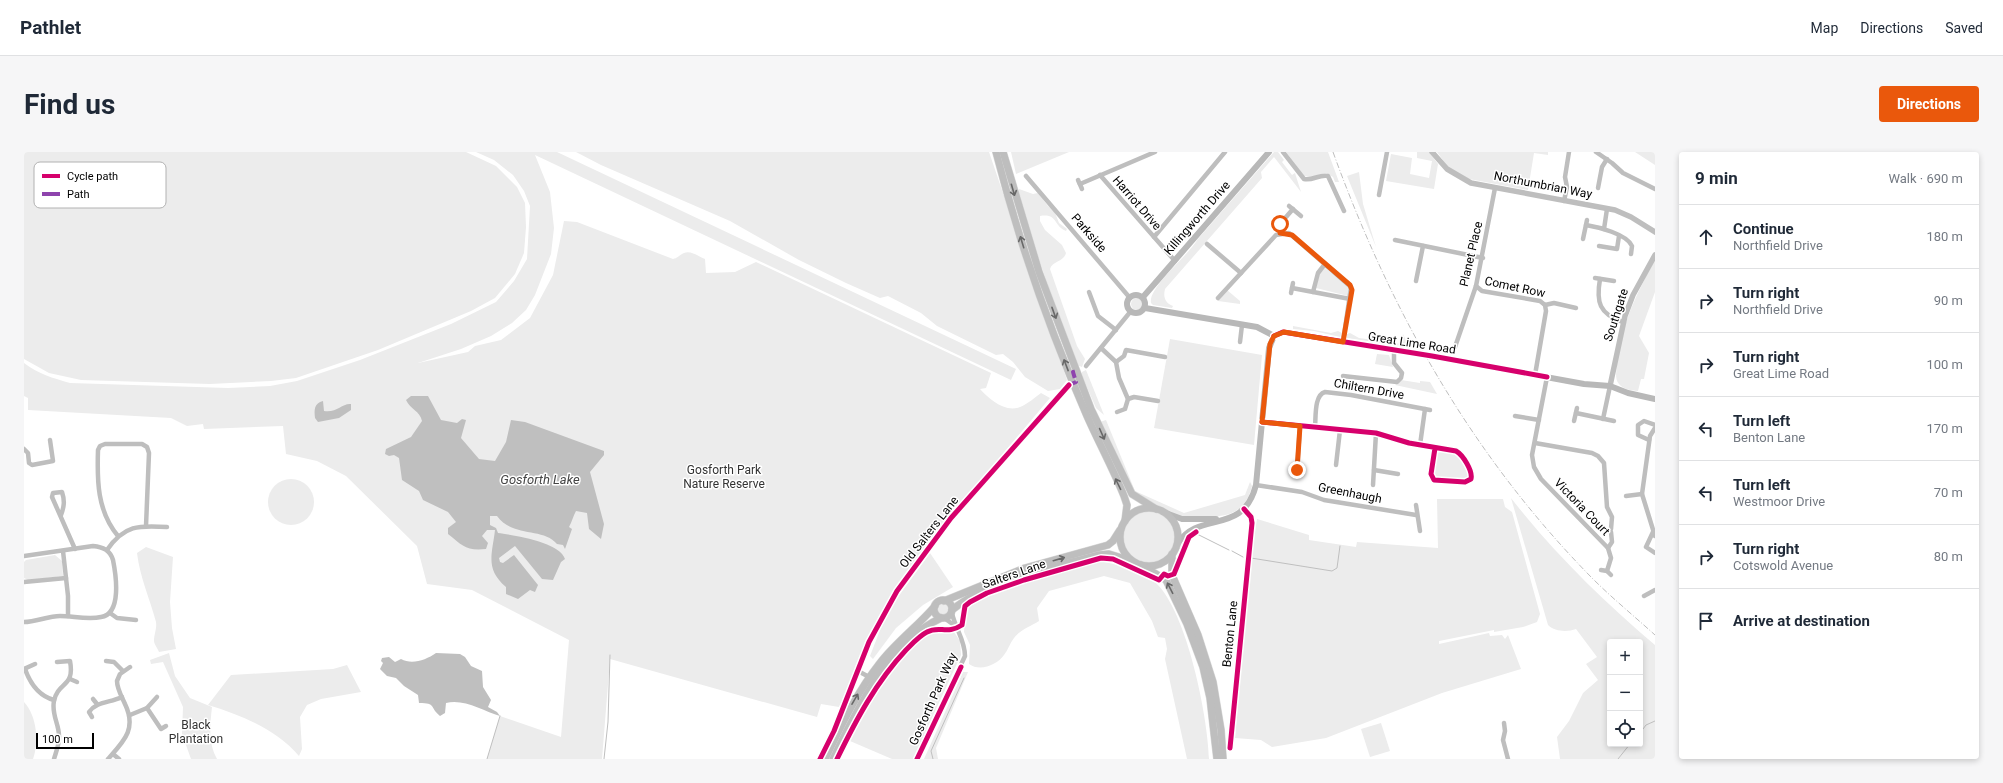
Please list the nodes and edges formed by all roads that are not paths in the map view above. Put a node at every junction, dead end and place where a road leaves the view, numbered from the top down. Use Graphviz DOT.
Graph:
graph roads {
  1 [pos="996,152"];
  2 [pos="1003,152"];
  3 [pos="1155,152"];
  4 [pos="1224,152"];
  5 [pos="1269,152"];
  6 [pos="1283,152"];
  7 [pos="1387,152"];
  8 [pos="1432,152"];
  9 [pos="1569,152"];
  10 [pos="1596,152"];
  11 [pos="1607,159"];
  12 [pos="1100,175"];
  13 [pos="1026,176"];
  14 [pos="1599,181"];
  15 [pos="1606,182"];
  16 [pos="1033,183"];
  17 [pos="1080,184"];
  18 [pos="1027,187"];
  19 [pos="1495,188"];
  20 [pos="1598,188"];
  21 [pos="1655,189"];
  22 [pos="1379,195"];
  23 [pos="1564,201"];
  24 [pos="1607,209"];
  25 [pos="1344,211"];
  26 [pos="1301,216"];
  27 [pos="1604,228"];
  28 [pos="1655,232"];
  29 [pos="1280,233"];
  30 [pos="1619,236"];
  31 [pos="1154,237"];
  32 [pos="1583,239"];
  33 [pos="1394,240"];
  34 [pos="1207,244"];
  35 [pos="1423,246"];
  36 [pos="1599,246"];
  37 [pos="1631,254"];
  38 [pos="1655,255"];
  39 [pos="1483,258"];
  40 [pos="1175,261"];
  41 [pos="1325,264"];
  42 [pos="1241,273"];
  43 [pos="1416,281"];
  44 [pos="1614,281"];
  45 [pos="1476,286"];
  46 [pos="1292,288"];
  47 [pos="1089,292"];
  48 [pos="1313,292"];
  49 [pos="1143,297"];
  50 [pos="1130,298"];
  51 [pos="1218,298"];
  52 [pos="1350,299"];
  53 [pos="1545,305"];
  54 [pos="1144,308"];
  55 [pos="1576,308"];
  56 [pos="1131,311"];
  57 [pos="1623,322"];
  58 [pos="1242,325"];
  59 [pos="1116,330"];
  60 [pos="1274,336"];
  61 [pos="1240,342"];
  62 [pos="1343,342"];
  63 [pos="1454,347"];
  64 [pos="1101,348"];
  65 [pos="1394,350"];
  66 [pos="1165,357"];
  67 [pos="1116,362"];
  68 [pos="1086,366"];
  69 [pos="1535,375"];
  70 [pos="1343,376"];
  71 [pos="1547,377"];
  72 [pos="1610,386"];
  73 [pos="1655,399"];
  74 [pos="1128,400"];
  75 [pos="1158,401"];
  76 [pos="1577,408"];
  77 [pos="1118,412"];
  78 [pos="1576,413"];
  79 [pos="1515,416"];
  80 [pos="1603,419"];
  81 [pos="1539,420"];
  82 [pos="1574,421"];
  83 [pos="1614,421"];
  84 [pos="1262,422"];
  85 [pos="1655,425"];
  86 [pos="1300,426"];
  87 [pos="1315,427"];
  88 [pos="1655,428"];
  89 [pos="1340,430"];
  90 [pos="1376,433"];
  91 [pos="50,440"];
  92 [pos="1649,440"];
  93 [pos="1535,443"];
  94 [pos="1420,445"];
  95 [pos="1435,448"];
  96 [pos="24,449"];
  97 [pos="1336,465"];
  98 [pos="1297,470"];
  99 [pos="1374,470"];
  100 [pos="1398,474"];
  101 [pos="1256,485"];
  102 [pos="1373,485"];
  103 [pos="1642,494"];
  104 [pos="1626,496"];
  105 [pos="1416,505"];
  106 [pos="1244,509"];
  107 [pos="1159,510"];
  108 [pos="61,515"];
  109 [pos="1416,515"];
  110 [pos="1229,519"];
  111 [pos="1125,521"];
  112 [pos="1252,523"];
  113 [pos="146,526"];
  114 [pos="167,527"];
  115 [pos="1120,530"];
  116 [pos="1420,531"];
  117 [pos="1654,534"];
  118 [pos="118,536"];
  119 [pos="1178,543"];
  120 [pos="1608,548"];
  121 [pos="74,549"];
  122 [pos="107,550"];
  123 [pos="62,551"];
  124 [pos="1655,553"];
  125 [pos="1172,554"];
  126 [pos="24,556"];
  127 [pos="1132,561"];
  128 [pos="1141,565"];
  129 [pos="1601,570"];
  130 [pos="1607,571"];
  131 [pos="1611,575"];
  132 [pos="66,578"];
  133 [pos="24,582"];
  134 [pos="1655,590"];
  135 [pos="1644,596"];
  136 [pos="944,601"];
  137 [pos="936,606"];
  138 [pos="952,611"];
  139 [pos="110,613"];
  140 [pos="68,616"];
  141 [pos="943,618"];
  142 [pos="136,620"];
  143 [pos="24,622"];
  144 [pos="954,625"];
  145 [pos="865,654"];
  146 [pos="106,661"];
  147 [pos="57,662"];
  148 [pos="35,664"];
  149 [pos="130,667"];
  150 [pos="24,669"];
  151 [pos="123,671"];
  152 [pos="858,672"];
  153 [pos="70,679"];
  154 [pos="872,679"];
  155 [pos="77,682"];
  156 [pos="122,697"];
  157 [pos="157,697"];
  158 [pos="93,699"];
  159 [pos="54,700"];
  160 [pos="97,704"];
  161 [pos="147,708"];
  162 [pos="130,715"];
  163 [pos="840,715"];
  164 [pos="92,717"];
  165 [pos="1504,723"];
  166 [pos="166,726"];
  167 [pos="161,729"];
  168 [pos="162,734"];
  169 [pos="113,754"];
  170 [pos="54,759"];
  171 [pos="108,759"];
  172 [pos="119,759"];
  173 [pos="825,759"];
  174 [pos="833,759"];
  175 [pos="917,759"];
  176 [pos="1217,759"];
  177 [pos="1223,759"];
  178 [pos="1508,759"];
  111 -- 1 [label="main road, one-way"];
  2 -- 107 [label="main road, one-way"];
  3 -- 12 [label="street"];
  4 -- 31 [label="street"];
  5 -- 40 [label="main road, Killingworth Drive"];
  6 -- 25 [label="street"];
  7 -- 22 [label="street"];
  8 -- 19 [label="street, Northumbrian Way"];
  9 -- 23 [label="street"];
  10 -- 11 [label="street"];
  11 -- 14 [label="street"];
  11 -- 21 [label="street"];
  12 -- 17 [label="street"];
  12 -- 31 [label="street, Harriot Drive"];
  13 -- 16 [label="street, Parkside"];
  14 -- 15 [label="street"];
  14 -- 20 [label="street"];
  16 -- 18 [label="street"];
  16 -- 50 [label="street, Parkside"];
  19 -- 23 [label="street, Northumbrian Way"];
  19 -- 39 [label="street, Planet Place"];
  23 -- 24 [label="street, Northumbrian Way"];
  24 -- 27 [label="street"];
  24 -- 28 [label="street, Northumbrian Way"];
  26 -- 29 [label="street"];
  27 -- 30 [label="street"];
  27 -- 32 [label="street"];
  29 -- 41 [label="street"];
  29 -- 42 [label="street"];
  30 -- 36 [label="street"];
  30 -- 37 [label="street"];
  31 -- 40 [label="street, Harriot Drive"];
  33 -- 35 [label="street"];
  34 -- 42 [label="street"];
  35 -- 39 [label="street"];
  35 -- 43 [label="street"];
  38 -- 57 [label="street, Southgate"];
  39 -- 45 [label="street, Planet Place"];
  40 -- 49 [label="main road, Killingworth Drive"];
  41 -- 48 [label="street"];
  41 -- 52 [label="street"];
  42 -- 51 [label="street"];
  44 -- 57 [label="street"];
  45 -- 53 [label="street, Comet Row"];
  45 -- 63 [label="street, Planet Place"];
  46 -- 48 [label="street"];
  47 -- 59 [label="street"];
  48 -- 52 [label="street"];
  49 -- 50 [label="main road"];
  49 -- 54 [label="main road"];
  50 -- 56 [label="main road"];
  52 -- 62 [label="street"];
  53 -- 55 [label="street, Comet Row"];
  53 -- 69 [label="street"];
  54 -- 56 [label="main road"];
  54 -- 58 [label="main road"];
  56 -- 59 [label="street"];
  57 -- 72 [label="street, Southgate"];
  58 -- 60 [label="main road"];
  58 -- 61 [label="street"];
  59 -- 64 [label="street"];
  60 -- 62 [label="main road, Great Lime Road"];
  60 -- 84 [label="main road"];
  62 -- 65 [label="main road, Great Lime Road"];
  64 -- 67 [label="street"];
  64 -- 68 [label="street"];
  65 -- 69 [label="main road, Great Lime Road"];
  65 -- 70 [label="street"];
  66 -- 67 [label="street"];
  67 -- 74 [label="street"];
  69 -- 71 [label="main road, Great Lime Road"];
  71 -- 72 [label="main road, Great Lime Road"];
  71 -- 81 [label="street, Victoria Court"];
  72 -- 73 [label="main road, Great Lime Road"];
  72 -- 80 [label="street"];
  74 -- 75 [label="street"];
  74 -- 77 [label="street"];
  76 -- 78 [label="street"];
  78 -- 80 [label="street"];
  78 -- 82 [label="street"];
  79 -- 81 [label="street"];
  80 -- 83 [label="street"];
  81 -- 93 [label="street, Victoria Court"];
  84 -- 86 [label="street"];
  84 -- 101 [label="main road"];
  85 -- 92 [label="street"];
  86 -- 87 [label="street"];
  86 -- 98 [label="street"];
  87 -- 89 [label="street"];
  87 -- 94 [label="street, Chiltern Drive"];
  88 -- 92 [label="street"];
  89 -- 90 [label="street"];
  89 -- 97 [label="street"];
  90 -- 94 [label="street"];
  90 -- 99 [label="street"];
  91 -- 96 [label="street"];
  92 -- 103 [label="street"];
  93 -- 120 [label="street, Victoria Court"];
  93 -- 120 [label="street, Victoria Court"];
  94 -- 95 [label="street"];
  95 -- 95 [label="street"];
  99 -- 100 [label="street"];
  99 -- 102 [label="street"];
  101 -- 106 [label="main road"];
  101 -- 109 [label="street, Greenhaugh"];
  103 -- 104 [label="street"];
  103 -- 117 [label="street"];
  105 -- 109 [label="street"];
  106 -- 110 [label="main road"];
  106 -- 112 [label="street"];
  107 -- 110 [label="main road"];
  107 -- 111 [label="main road"];
  107 -- 119 [label="main road"];
  108 -- 108 [label="street"];
  108 -- 121 [label="street"];
  109 -- 116 [label="street"];
  110 -- 119 [label="main road"];
  111 -- 115 [label="main road"];
  113 -- 114 [label="street"];
  113 -- 118 [label="street"];
  113 -- 118 [label="street"];
  115 -- 127 [label="main road"];
  136 -- 115 [label="main road, Salters Lane, one-way"];
  117 -- 124 [label="street"];
  118 -- 122 [label="street"];
  119 -- 125 [label="main road"];
  120 -- 130 [label="street, Victoria Court"];
  121 -- 122 [label="street"];
  121 -- 123 [label="street"];
  122 -- 139 [label="street"];
  123 -- 126 [label="street"];
  123 -- 132 [label="street"];
  125 -- 128 [label="main road"];
  125 -- 177 [label="main road, Benton Lane"];
  127 -- 128 [label="main road"];
  127 -- 138 [label="main road, Salters Lane"];
  176 -- 128 [label="main road, Benton Lane, one-way"];
  129 -- 130 [label="street"];
  130 -- 131 [label="street"];
  132 -- 133 [label="street"];
  132 -- 140 [label="street"];
  134 -- 135 [label="street"];
  136 -- 137 [label="main road"];
  136 -- 138 [label="main road"];
  137 -- 141 [label="main road"];
  137 -- 154 [label="main road"];
  138 -- 141 [label="main road"];
  138 -- 144 [label="street, Gosforth Park Way"];
  139 -- 140 [label="street"];
  139 -- 142 [label="street"];
  140 -- 143 [label="street"];
  141 -- 144 [label="street, Gosforth Park Way"];
  141 -- 154 [label="main road"];
  144 -- 175 [label="street, Gosforth Park Way"];
  145 -- 152 [label="street"];
  146 -- 151 [label="street"];
  147 -- 153 [label="street"];
  148 -- 150 [label="street"];
  149 -- 151 [label="street"];
  150 -- 159 [label="street"];
  151 -- 156 [label="street"];
  152 -- 154 [label="street"];
  152 -- 163 [label="street"];
  153 -- 155 [label="street"];
  153 -- 159 [label="street"];
  173 -- 154 [label="main road, one-way"];
  154 -- 174 [label="main road"];
  156 -- 160 [label="street"];
  156 -- 162 [label="street"];
  157 -- 161 [label="street"];
  158 -- 160 [label="street"];
  159 -- 170 [label="street"];
  160 -- 164 [label="street"];
  161 -- 162 [label="street"];
  161 -- 167 [label="street"];
  162 -- 169 [label="street"];
  165 -- 178 [label="street"];
  166 -- 167 [label="street"];
  167 -- 168 [label="street"];
  169 -- 171 [label="street"];
  169 -- 172 [label="street"];
}
